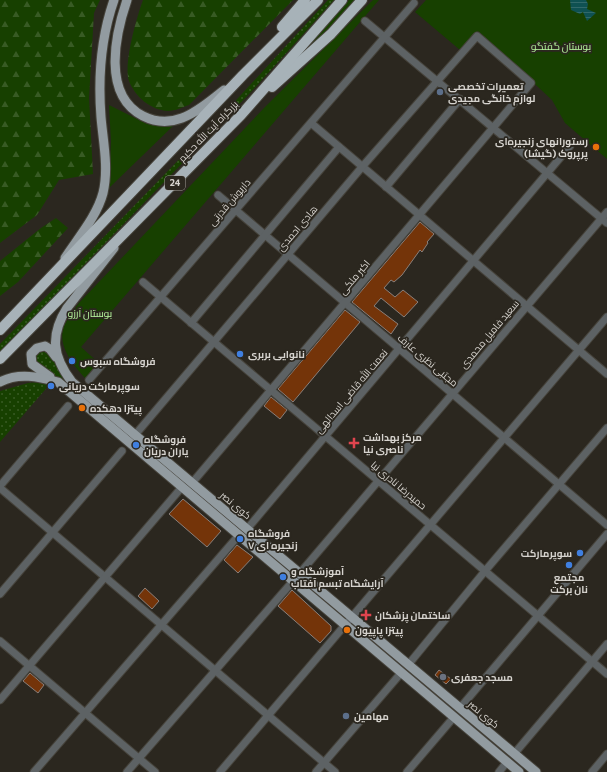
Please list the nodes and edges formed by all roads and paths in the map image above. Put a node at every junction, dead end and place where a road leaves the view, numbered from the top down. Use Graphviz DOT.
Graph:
graph roads {
  1 [pos="114,0"];
  2 [pos="127,0"];
  3 [pos="306,0"];
  4 [pos="318,0"];
  5 [pos="342,0"];
  6 [pos="362,0"];
  7 [pos="414,4"];
  8 [pos="365,21"];
  9 [pos="384,37"];
  10 [pos="243,75"];
  11 [pos="437,80"];
  12 [pos="531,83"];
  13 [pos="460,99"];
  14 [pos="241,115"];
  15 [pos="311,123"];
  16 [pos="493,128"];
  17 [pos="570,146"];
  18 [pos="339,147"];
  19 [pos="362,167"];
  20 [pos="548,174"];
  21 [pos="386,187"];
  22 [pos="218,195"];
  23 [pos="235,210"];
  24 [pos="607,212"];
  25 [pos="419,215"];
  26 [pos="604,221"];
  27 [pos="265,235"];
  28 [pos="124,236"];
  29 [pos="288,254"];
  30 [pos="474,261"];
  31 [pos="53,276"];
  32 [pos="143,282"];
  33 [pos="161,297"];
  34 [pos="345,303"];
  35 [pos="526,306"];
  36 [pos="607,317"];
  37 [pos="191,323"];
  38 [pos="0,330"];
  39 [pos="214,342"];
  40 [pos="399,349"];
  41 [pos="579,350"];
  42 [pos="0,359"];
  43 [pos="62,368"];
  44 [pos="607,374"];
  45 [pos="89,380"];
  46 [pos="0,382"];
  47 [pos="58,382"];
  48 [pos="271,390"];
  49 [pos="452,393"];
  50 [pos="68,406"];
  51 [pos="607,428"];
  52 [pos="135,436"];
  53 [pos="325,436"];
  54 [pos="505,438"];
  55 [pos="122,451"];
  56 [pos="378,480"];
  57 [pos="192,483"];
  58 [pos="559,484"];
  59 [pos="0,487"];
  60 [pos="182,487"];
  61 [pos="431,525"];
  62 [pos="607,525"];
  63 [pos="247,529"];
  64 [pos="52,533"];
  65 [pos="607,534"];
  66 [pos="239,535"];
  67 [pos="485,570"];
  68 [pos="300,573"];
  69 [pos="105,577"];
  70 [pos="292,580"];
  71 [pos="0,594"];
  72 [pos="538,616"];
  73 [pos="352,618"];
  74 [pos="161,625"];
  75 [pos="346,626"];
  76 [pos="0,641"];
  77 [pos="607,644"];
  78 [pos="592,662"];
  79 [pos="408,664"];
  80 [pos="29,666"];
  81 [pos="215,670"];
  82 [pos="401,672"];
  83 [pos="607,674"];
  84 [pos="0,700"];
  85 [pos="460,708"];
  86 [pos="85,713"];
  87 [pos="269,716"];
  88 [pos="454,717"];
  89 [pos="514,754"];
  90 [pos="607,754"];
  91 [pos="139,758"];
  92 [pos="507,762"];
  93 [pos="324,763"];
  94 [pos="34,772"];
  95 [pos="127,772"];
  96 [pos="155,772"];
  97 [pos="220,772"];
  98 [pos="316,772"];
  99 [pos="335,772"];
  100 [pos="407,772"];
  101 [pos="499,772"];
  102 [pos="519,772"];
  103 [pos="536,772"];
  104 [pos="592,772"];
  1 -- 31 [label="main road"];
  2 -- 10 [label="main road"];
  3 -- 10 [label="highway"];
  4 -- 10 [label="highway, بزرگراه آیت الله حکیم / 24"];
  5 -- 14 [label="highway, بزرگراه آیت الله حکیم / 24"];
  6 -- 14 [label="highway"];
  7 -- 9 [label="street, داریوش قدرتی"];
  8 -- 9 [label="street"];
  9 -- 11 [label="street"];
  9 -- 15 [label="street, داریوش قدرتی"];
  10 -- 31 [label="highway, بزرگراه آیت الله حکیم / 24"];
  11 -- 12 [label="street, هادی احمدی"];
  11 -- 13 [label="street"];
  11 -- 19 [label="street, هادی احمدی"];
  12 -- 16 [label="street, اکبر ملکی"];
  13 -- 16 [label="street"];
  13 -- 21 [label="street"];
  14 -- 28 [label="highway, بزرگراه آیت الله حکیم / 24"];
  15 -- 18 [label="street"];
  15 -- 23 [label="street, داریوش قدرتی"];
  16 -- 20 [label="street"];
  16 -- 25 [label="street, اکبر ملکی"];
  17 -- 20 [label="street, نعمت الله قاضی اسدالهی"];
  18 -- 19 [label="street"];
  18 -- 27 [label="street"];
  19 -- 21 [label="street"];
  19 -- 29 [label="street, هادی احمدی"];
  20 -- 26 [label="street"];
  20 -- 30 [label="street, نعمت الله قاضی اسدالهی"];
  21 -- 25 [label="street"];
  22 -- 23 [label="street, مجتبی نظری عارف"];
  23 -- 27 [label="street, مجتبی نظری عارف"];
  23 -- 33 [label="street, داریوش قدرتی"];
  24 -- 26 [label="street, سعید فامیل محمدی"];
  25 -- 30 [label="street"];
  25 -- 34 [label="street, اکبر ملکی"];
  26 -- 35 [label="street, سعید فامیل محمدی"];
  27 -- 29 [label="street, مجتبی نظری عارف"];
  27 -- 37 [label="street"];
  28 -- 42 [label="highway, بزرگراه آیت الله حکیم / 24"];
  28 -- 43 [label="main road, کوی نصر"];
  29 -- 34 [label="street, مجتبی نظری عارف"];
  29 -- 39 [label="street, هادی احمدی"];
  30 -- 35 [label="street"];
  30 -- 40 [label="street, نعمت الله قاضی اسدالهی"];
  31 -- 38 [label="highway, بزرگراه آیت الله حکیم / 24"];
  32 -- 33 [label="street, حمیدرضا نادری نیا"];
  33 -- 37 [label="street, حمیدرضا نادری نیا"];
  33 -- 45 [label="street, داریوش قدرتی"];
  34 -- 40 [label="street, مجتبی نظری عارف"];
  34 -- 48 [label="street, اکبر ملکی"];
  35 -- 41 [label="street"];
  35 -- 49 [label="street, سعید فامیل محمدی"];
  36 -- 41 [label="street"];
  37 -- 39 [label="street, حمیدرضا نادری نیا"];
  39 -- 48 [label="street, حمیدرضا نادری نیا"];
  39 -- 52 [label="street, هادی احمدی"];
  40 -- 49 [label="street, مجتبی نظری عارف"];
  40 -- 53 [label="street, نعمت الله قاضی اسدالهی"];
  41 -- 44 [label="street"];
  41 -- 54 [label="street"];
  43 -- 47 [label="main road"];
  43 -- 52 [label="main road, کوی نصر"];
  46 -- 47 [label="main road"];
  47 -- 60 [label="main road"];
  48 -- 53 [label="street, حمیدرضا نادری نیا"];
  48 -- 57 [label="street, اکبر ملکی"];
  49 -- 54 [label="street, مجتبی نظری عارف"];
  49 -- 56 [label="street, سعید فامیل محمدی"];
  50 -- 59 [label="street"];
  51 -- 58 [label="street"];
  52 -- 57 [label="main road, کوی نصر"];
  53 -- 56 [label="street, حمیدرضا نادری نیا"];
  53 -- 63 [label="street, نعمت الله قاضی اسدالهی"];
  54 -- 58 [label="street, مجتبی نظری عارف"];
  54 -- 61 [label="street"];
  55 -- 64 [label="street"];
  56 -- 61 [label="street, حمیدرضا نادری نیا"];
  56 -- 68 [label="street, سعید فامیل محمدی"];
  57 -- 63 [label="main road, کوی نصر"];
  58 -- 62 [label="street, مجتبی نظری عارف"];
  58 -- 67 [label="street"];
  59 -- 64 [label="street"];
  60 -- 66 [label="main road"];
  60 -- 69 [label="street"];
  61 -- 67 [label="street, حمیدرضا نادری نیا"];
  61 -- 73 [label="street"];
  63 -- 68 [label="main road, کوی نصر"];
  64 -- 69 [label="street"];
  64 -- 71 [label="street"];
  65 -- 72 [label="street"];
  66 -- 70 [label="main road"];
  66 -- 74 [label="street"];
  67 -- 72 [label="street, حمیدرضا نادری نیا"];
  67 -- 79 [label="street"];
  68 -- 70 [label="street, سعید فامیل محمدی"];
  68 -- 73 [label="main road, کوی نصر"];
  69 -- 74 [label="street"];
  69 -- 80 [label="street"];
  70 -- 75 [label="main road"];
  70 -- 81 [label="street, سعید فامیل محمدی"];
  72 -- 78 [label="street, حمیدرضا نادری نیا"];
  72 -- 85 [label="street"];
  73 -- 75 [label="street"];
  73 -- 79 [label="main road, کوی نصر"];
  74 -- 81 [label="street"];
  74 -- 86 [label="street"];
  75 -- 82 [label="main road"];
  75 -- 87 [label="street"];
  76 -- 80 [label="street"];
  77 -- 78 [label="street"];
  78 -- 83 [label="street, حمیدرضا نادری نیا"];
  78 -- 89 [label="street"];
  79 -- 85 [label="main road, کوی نصر"];
  80 -- 84 [label="street"];
  80 -- 86 [label="street"];
  81 -- 87 [label="street"];
  81 -- 91 [label="street, سعید فامیل محمدی"];
  82 -- 88 [label="main road"];
  82 -- 93 [label="street"];
  85 -- 89 [label="main road, کوی نصر"];
  86 -- 91 [label="street"];
  86 -- 94 [label="street"];
  87 -- 93 [label="street"];
  87 -- 97 [label="street"];
  88 -- 92 [label="main road"];
  88 -- 100 [label="street"];
  89 -- 103 [label="main road, کوی نصر"];
  90 -- 104 [label="street"];
  91 -- 95 [label="street, سعید فامیل محمدی"];
  91 -- 96 [label="street"];
  92 -- 101 [label="street"];
  92 -- 102 [label="main road"];
  93 -- 98 [label="street"];
  93 -- 99 [label="street"];
}
